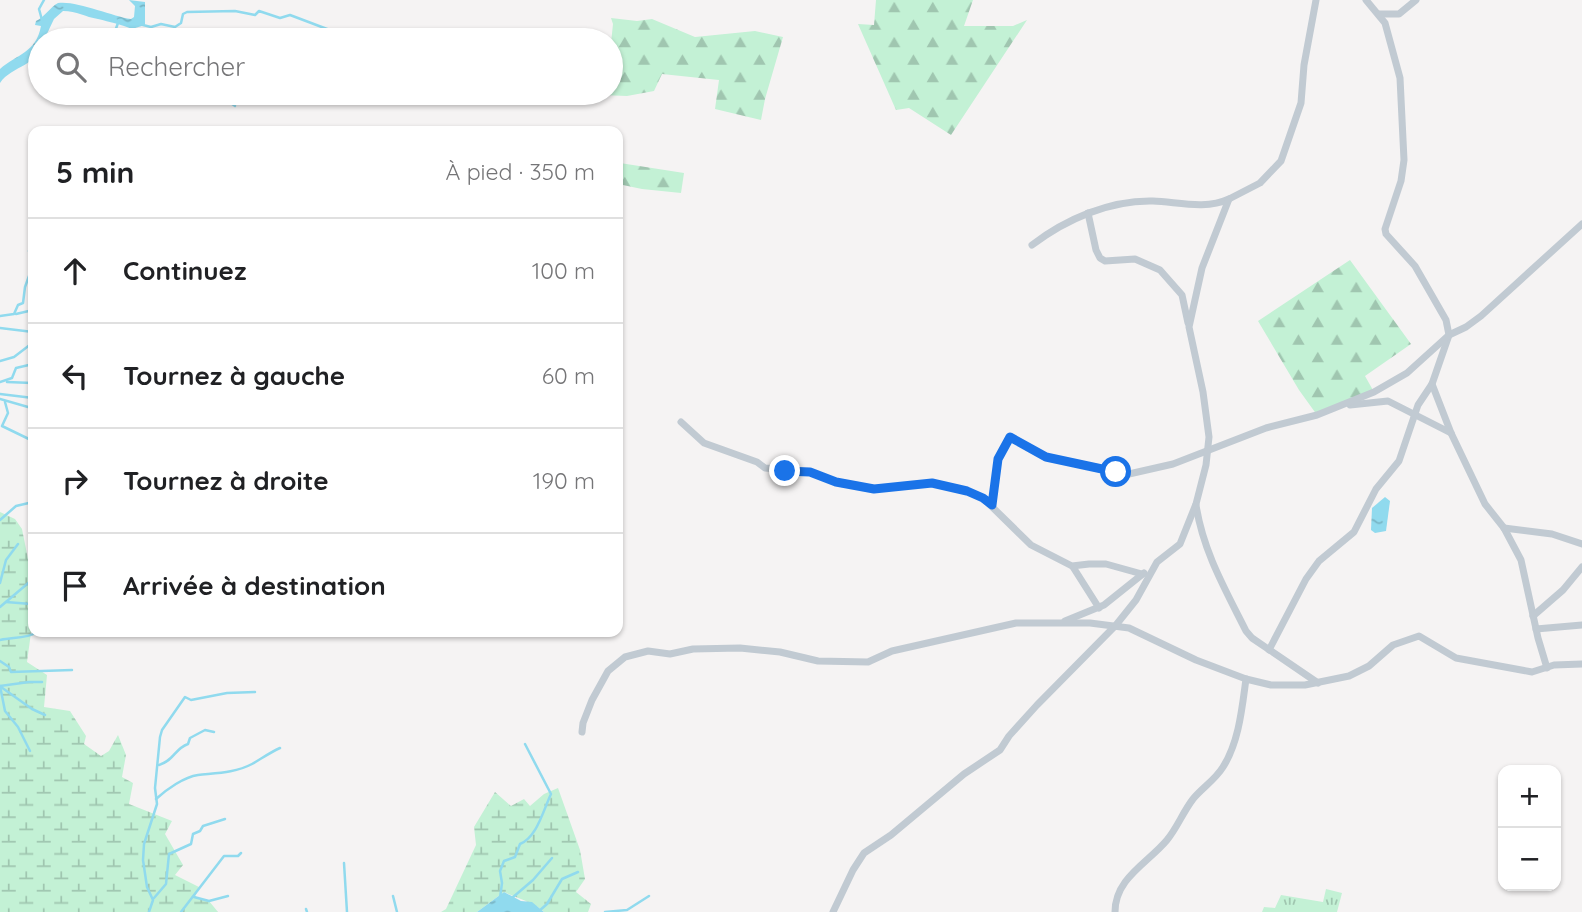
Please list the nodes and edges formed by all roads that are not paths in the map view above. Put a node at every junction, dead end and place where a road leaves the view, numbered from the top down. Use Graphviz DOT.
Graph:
graph roads {
  1 [pos="1316,0"];
  2 [pos="1366,0"];
  3 [pos="1416,0"];
  4 [pos="1379,14"];
  5 [pos="1229,199"];
  6 [pos="1088,213"];
  7 [pos="1582,224"];
  8 [pos="1032,245"];
  9 [pos="1189,327"];
  10 [pos="1449,335"];
  11 [pos="1432,384"];
  12 [pos="1339,407"];
  13 [pos="1416,415"];
  14 [pos="681,422"];
  15 [pos="1451,433"];
  16 [pos="1208,451"];
  17 [pos="1196,504"];
  18 [pos="992,505"];
  19 [pos="1504,528"];
  20 [pos="1582,544"];
  21 [pos="1157,562"];
  22 [pos="1073,567"];
  23 [pos="1582,567"];
  24 [pos="1142,574"];
  25 [pos="1099,608"];
  26 [pos="1533,616"];
  27 [pos="1058,624"];
  28 [pos="1116,625"];
  29 [pos="1582,625"];
  30 [pos="1536,629"];
  31 [pos="1269,650"];
  32 [pos="1582,664"];
  33 [pos="1547,668"];
  34 [pos="1245,679"];
  35 [pos="1318,683"];
  36 [pos="582,732"];
  37 [pos="833,912"];
  38 [pos="1115,912"];
  1 -- 5 [label="street"];
  2 -- 4 [label="street"];
  3 -- 4 [label="street"];
  4 -- 10 [label="street"];
  5 -- 6 [label="street"];
  5 -- 9 [label="street"];
  6 -- 8 [label="street"];
  6 -- 9 [label="street"];
  7 -- 10 [label="street"];
  9 -- 16 [label="street"];
  10 -- 11 [label="street"];
  10 -- 12 [label="street"];
  11 -- 13 [label="street"];
  11 -- 15 [label="street"];
  12 -- 13 [label="street"];
  12 -- 16 [label="street"];
  13 -- 15 [label="street"];
  13 -- 31 [label="street"];
  14 -- 18 [label="street"];
  15 -- 19 [label="street"];
  16 -- 17 [label="street"];
  16 -- 18 [label="street"];
  17 -- 21 [label="street"];
  17 -- 31 [label="street"];
  18 -- 22 [label="street"];
  19 -- 20 [label="street"];
  19 -- 26 [label="street"];
  21 -- 24 [label="street"];
  21 -- 28 [label="street"];
  22 -- 24 [label="street"];
  22 -- 25 [label="street"];
  23 -- 26 [label="street"];
  24 -- 25 [label="street"];
  25 -- 27 [label="street"];
  26 -- 30 [label="street"];
  27 -- 28 [label="street"];
  27 -- 36 [label="street"];
  28 -- 34 [label="street"];
  28 -- 37 [label="street"];
  29 -- 30 [label="street"];
  30 -- 33 [label="street"];
  31 -- 35 [label="street"];
  32 -- 33 [label="street"];
  33 -- 35 [label="street"];
  34 -- 35 [label="street"];
  34 -- 38 [label="street"];
}
